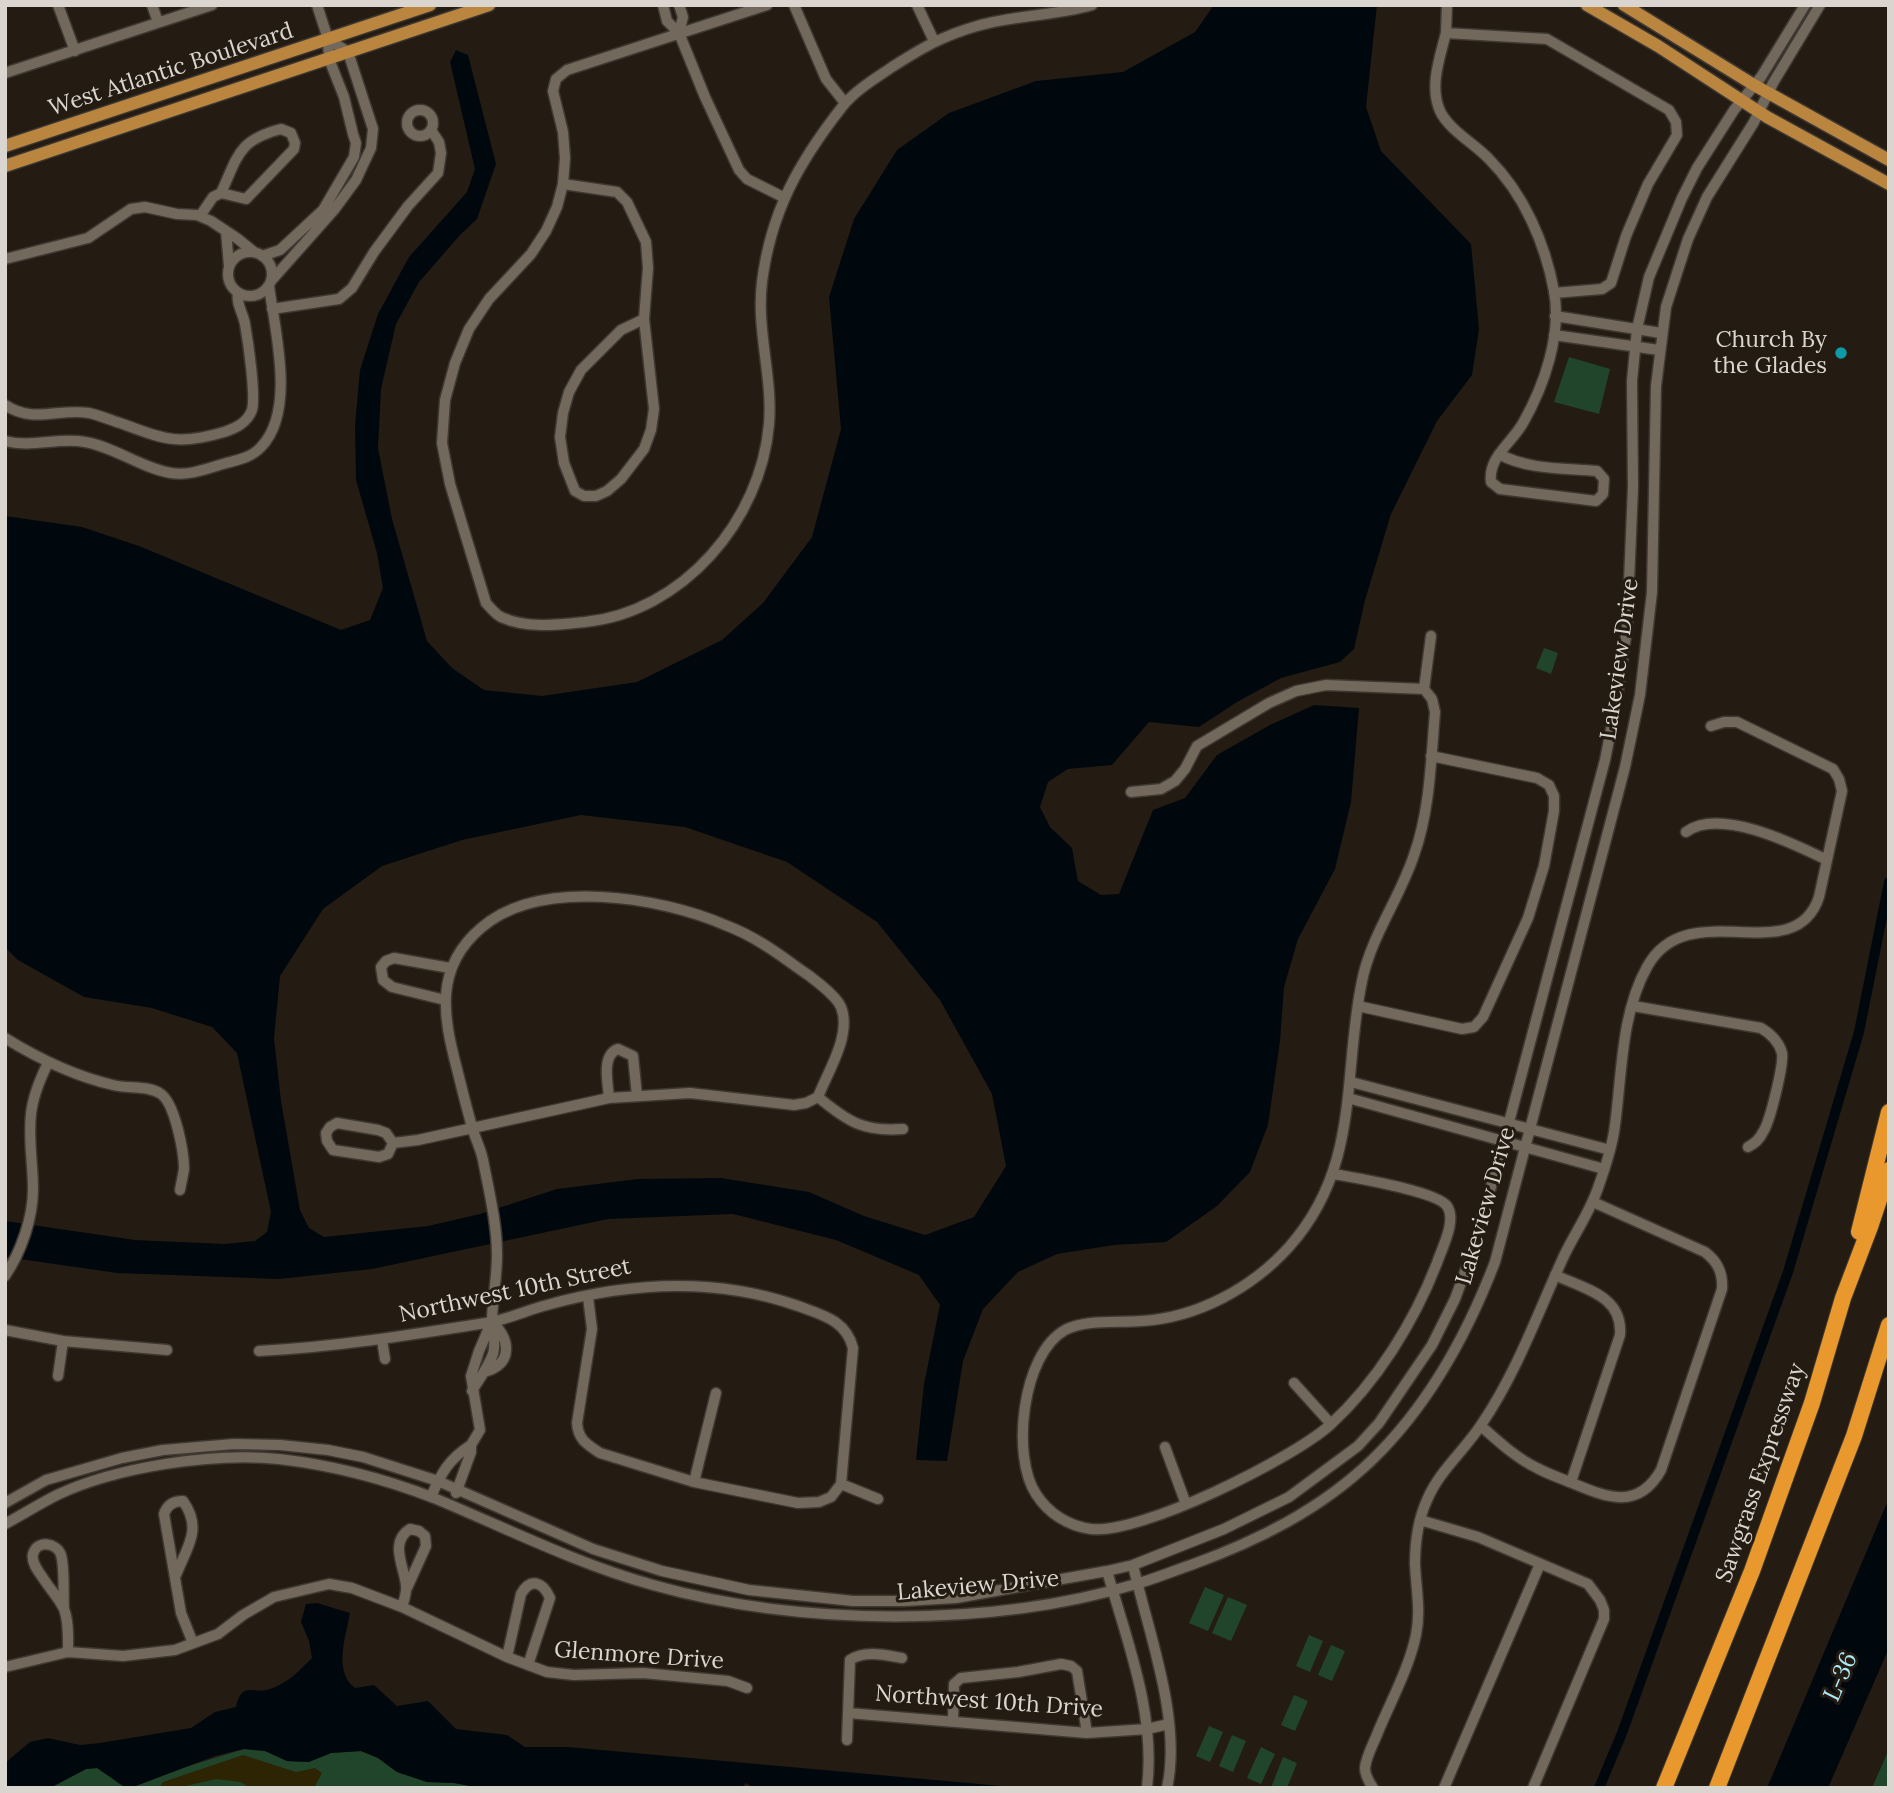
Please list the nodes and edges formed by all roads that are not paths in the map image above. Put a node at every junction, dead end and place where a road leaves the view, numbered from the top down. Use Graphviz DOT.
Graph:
graph roads {
  1 [pos="58,5"];
  2 [pos="152,5"];
  3 [pos="212,5"];
  4 [pos="317,5"];
  5 [pos="430,5"];
  6 [pos="489,5"];
  7 [pos="663,5"];
  8 [pos="679,5"];
  9 [pos="767,5"];
  10 [pos="794,5"];
  11 [pos="917,5"];
  12 [pos="1092,5"];
  13 [pos="1447,5"];
  14 [pos="1587,5"];
  15 [pos="1624,5"];
  16 [pos="1805,5"];
  17 [pos="1820,5"];
  18 [pos="1040,10"];
  19 [pos="159,22"];
  20 [pos="680,33"];
  21 [pos="1446,33"];
  22 [pos="328,39"];
  23 [pos="934,41"];
  24 [pos="75,51"];
  25 [pos="348,52"];
  26 [pos="329,59"];
  27 [pos="5,73"];
  28 [pos="1754,85"];
  29 [pos="1769,92"];
  30 [pos="1742,101"];
  31 [pos="845,103"];
  32 [pos="1759,111"];
  33 [pos="431,130"];
  34 [pos="5,146"];
  35 [pos="1889,160"];
  36 [pos="5,166"];
  37 [pos="563,184"];
  38 [pos="1889,184"];
  39 [pos="221,193"];
  40 [pos="783,197"];
  41 [pos="200,216"];
  42 [pos="226,231"];
  43 [pos="258,254"];
  44 [pos="5,259"];
  45 [pos="229,266"];
  46 [pos="270,284"];
  47 [pos="1555,293"];
  48 [pos="248,295"];
  49 [pos="271,307"];
  50 [pos="1555,316"];
  51 [pos="644,319"];
  52 [pos="1637,329"];
  53 [pos="1661,332"];
  54 [pos="1554,335"];
  55 [pos="1635,346"];
  56 [pos="1659,350"];
  57 [pos="5,405"];
  58 [pos="5,441"];
  59 [pos="1499,454"];
  60 [pos="1431,636"];
  61 [pos="1424,689"];
  62 [pos="1711,726"];
  63 [pos="1431,756"];
  64 [pos="1131,792"];
  65 [pos="1686,832"];
  66 [pos="1580,854"];
  67 [pos="1601,860"];
  68 [pos="1827,860"];
  69 [pos="450,968"];
  70 [pos="445,999"];
  71 [pos="1358,1006"];
  72 [pos="1633,1006"];
  73 [pos="5,1038"];
  74 [pos="48,1063"];
  75 [pos="1351,1082"];
  76 [pos="637,1096"];
  77 [pos="818,1097"];
  78 [pos="609,1098"];
  79 [pos="1348,1098"];
  80 [pos="1889,1112"];
  81 [pos="1509,1123"];
  82 [pos="472,1129"];
  83 [pos="903,1129"];
  84 [pos="1530,1129"];
  85 [pos="1504,1141"];
  86 [pos="393,1143"];
  87 [pos="1525,1147"];
  88 [pos="1748,1147"];
  89 [pos="1610,1150"];
  90 [pos="1604,1168"];
  91 [pos="1889,1170"];
  92 [pos="1334,1174"];
  93 [pos="180,1191"];
  94 [pos="1593,1202"];
  95 [pos="8,1272"];
  96 [pos="1555,1275"];
  97 [pos="588,1297"];
  98 [pos="1843,1298"];
  99 [pos="492,1322"];
  100 [pos="1889,1325"];
  101 [pos="5,1330"];
  102 [pos="382,1340"];
  103 [pos="63,1341"];
  104 [pos="167,1350"];
  105 [pos="259,1351"];
  106 [pos="385,1359"];
  107 [pos="58,1376"];
  108 [pos="1294,1382"];
  109 [pos="472,1391"];
  110 [pos="716,1392"];
  111 [pos="1331,1424"];
  112 [pos="1481,1426"];
  113 [pos="471,1444"];
  114 [pos="1165,1447"];
  115 [pos="1318,1477"];
  116 [pos="438,1481"];
  117 [pos="694,1482"];
  118 [pos="1571,1482"];
  119 [pos="841,1484"];
  120 [pos="457,1489"];
  121 [pos="431,1497"];
  122 [pos="1329,1497"];
  123 [pos="878,1499"];
  124 [pos="5,1503"];
  125 [pos="1186,1504"];
  126 [pos="451,1506"];
  127 [pos="1420,1520"];
  128 [pos="6,1522"];
  129 [pos="1133,1564"];
  130 [pos="1540,1564"];
  131 [pos="1107,1571"];
  132 [pos="176,1576"];
  133 [pos="1138,1584"];
  134 [pos="407,1588"];
  135 [pos="1112,1590"];
  136 [pos="402,1607"];
  137 [pos="64,1609"];
  138 [pos="193,1643"];
  139 [pos="68,1652"];
  140 [pos="507,1657"];
  141 [pos="902,1658"];
  142 [pos="528,1665"];
  143 [pos="5,1667"];
  144 [pos="747,1688"];
  145 [pos="848,1713"];
  146 [pos="953,1720"];
  147 [pos="1169,1724"];
  148 [pos="1146,1729"];
  149 [pos="1087,1732"];
  150 [pos="847,1740"];
  151 [pos="1147,1788"];
  152 [pos="1167,1788"];
  153 [pos="1373,1788"];
  154 [pos="1444,1788"];
  155 [pos="1533,1788"];
  156 [pos="1664,1788"];
  157 [pos="1717,1788"];
  1 -- 24 [label="street"];
  2 -- 19 [label="street"];
  3 -- 19 [label="street"];
  4 -- 22 [label="street"];
  5 -- 22 [label="main road, West Atlantic Boulevard"];
  6 -- 25 [label="main road, West Atlantic Boulevard"];
  7 -- 20 [label="street"];
  8 -- 20 [label="street"];
  9 -- 20 [label="street"];
  10 -- 31 [label="street"];
  11 -- 23 [label="street"];
  12 -- 18 [label="street"];
  13 -- 21 [label="street"];
  14 -- 30 [label="main road"];
  15 -- 28 [label="main road"];
  16 -- 28 [label="street, Lakeview Drive"];
  17 -- 29 [label="street, Lakeview Drive"];
  18 -- 23 [label="street"];
  19 -- 24 [label="street"];
  20 -- 37 [label="street"];
  20 -- 40 [label="street"];
  21 -- 47 [label="street"];
  21 -- 47 [label="street"];
  22 -- 25 [label="street"];
  22 -- 26 [label="street"];
  22 -- 34 [label="main road, West Atlantic Boulevard"];
  23 -- 31 [label="street"];
  24 -- 27 [label="street"];
  25 -- 26 [label="main road, West Atlantic Boulevard"];
  25 -- 46 [label="street"];
  26 -- 36 [label="main road, West Atlantic Boulevard"];
  26 -- 43 [label="street"];
  28 -- 29 [label="main road"];
  28 -- 30 [label="street, Lakeview Drive"];
  29 -- 32 [label="street, Lakeview Drive"];
  29 -- 35 [label="main road"];
  30 -- 32 [label="main road"];
  30 -- 52 [label="street, Lakeview Drive"];
  31 -- 40 [label="street"];
  32 -- 38 [label="main road"];
  32 -- 53 [label="street, Lakeview Drive"];
  33 -- 49 [label="street"];
  37 -- 40 [label="street"];
  37 -- 51 [label="street"];
  39 -- 39 [label="street"];
  39 -- 41 [label="street"];
  41 -- 42 [label="street"];
  41 -- 44 [label="street"];
  42 -- 43 [label="street"];
  42 -- 45 [label="street"];
  43 -- 45 [label="street"];
  43 -- 46 [label="street"];
  45 -- 48 [label="street"];
  46 -- 48 [label="street"];
  46 -- 49 [label="street"];
  47 -- 50 [label="street"];
  48 -- 49 [label="street"];
  48 -- 57 [label="street"];
  49 -- 58 [label="street"];
  50 -- 52 [label="street"];
  50 -- 54 [label="street"];
  51 -- 51 [label="street"];
  52 -- 53 [label="street"];
  52 -- 55 [label="street, Lakeview Drive"];
  53 -- 56 [label="street, Lakeview Drive"];
  54 -- 55 [label="street"];
  54 -- 59 [label="street"];
  55 -- 56 [label="street"];
  55 -- 66 [label="street, Lakeview Drive"];
  56 -- 67 [label="street, Lakeview Drive"];
  59 -- 59 [label="street"];
  60 -- 61 [label="street"];
  61 -- 63 [label="street"];
  61 -- 64 [label="street"];
  62 -- 68 [label="street"];
  63 -- 71 [label="street"];
  63 -- 71 [label="street"];
  65 -- 68 [label="street"];
  66 -- 67 [label="street"];
  66 -- 81 [label="street, Lakeview Drive"];
  67 -- 84 [label="street, Lakeview Drive"];
  68 -- 72 [label="street"];
  69 -- 70 [label="street"];
  69 -- 70 [label="street"];
  69 -- 77 [label="street"];
  70 -- 82 [label="street"];
  71 -- 75 [label="street"];
  72 -- 88 [label="street"];
  72 -- 89 [label="street"];
  73 -- 74 [label="street"];
  74 -- 93 [label="street"];
  74 -- 95 [label="street"];
  75 -- 79 [label="street"];
  75 -- 81 [label="street"];
  76 -- 77 [label="street"];
  76 -- 78 [label="street"];
  76 -- 78 [label="street"];
  77 -- 83 [label="street"];
  78 -- 82 [label="street"];
  79 -- 85 [label="street"];
  79 -- 92 [label="street"];
  80 -- 98 [label="highway"];
  81 -- 84 [label="street"];
  81 -- 85 [label="street, Lakeview Drive"];
  82 -- 86 [label="street"];
  82 -- 99 [label="street"];
  84 -- 87 [label="street, Lakeview Drive"];
  84 -- 89 [label="street"];
  85 -- 87 [label="street"];
  85 -- 115 [label="street, Lakeview Drive"];
  86 -- 86 [label="street"];
  87 -- 90 [label="street"];
  87 -- 122 [label="street, Lakeview Drive"];
  89 -- 90 [label="street"];
  90 -- 94 [label="street"];
  91 -- 98 [label="highway, Sawgrass Expressway"];
  92 -- 111 [label="street"];
  92 -- 125 [label="street"];
  94 -- 96 [label="street"];
  94 -- 118 [label="street"];
  96 -- 112 [label="street"];
  96 -- 118 [label="street"];
  97 -- 99 [label="street, Northwest 10th Street"];
  97 -- 117 [label="street"];
  97 -- 119 [label="street, Northwest 10th Street"];
  98 -- 156 [label="highway, Sawgrass Expressway"];
  99 -- 102 [label="street, Northwest 10th Street"];
  99 -- 109 [label="street"];
  99 -- 109 [label="street"];
  100 -- 157 [label="highway"];
  101 -- 103 [label="street"];
  102 -- 105 [label="street, Northwest 10th Street"];
  102 -- 106 [label="street"];
  103 -- 104 [label="street"];
  103 -- 107 [label="street"];
  108 -- 111 [label="street"];
  109 -- 113 [label="street"];
  110 -- 117 [label="street"];
  111 -- 125 [label="street"];
  112 -- 118 [label="street"];
  112 -- 127 [label="street"];
  113 -- 116 [label="street"];
  113 -- 120 [label="street"];
  114 -- 125 [label="street"];
  115 -- 122 [label="street"];
  115 -- 129 [label="street, Lakeview Drive"];
  116 -- 120 [label="street, Lakeview Drive"];
  116 -- 121 [label="street"];
  116 -- 124 [label="street, Lakeview Drive"];
  117 -- 119 [label="street"];
  119 -- 123 [label="street"];
  120 -- 126 [label="street"];
  120 -- 131 [label="street, Lakeview Drive"];
  121 -- 126 [label="street, Lakeview Drive"];
  121 -- 128 [label="street, Lakeview Drive"];
  122 -- 133 [label="street, Lakeview Drive"];
  126 -- 135 [label="street, Lakeview Drive"];
  127 -- 130 [label="street"];
  127 -- 153 [label="street"];
  129 -- 131 [label="street, Lakeview Drive"];
  129 -- 133 [label="street"];
  130 -- 154 [label="street"];
  130 -- 155 [label="street"];
  131 -- 135 [label="street"];
  132 -- 132 [label="street"];
  132 -- 138 [label="street"];
  133 -- 135 [label="street, Lakeview Drive"];
  133 -- 147 [label="street"];
  134 -- 134 [label="street"];
  134 -- 136 [label="street"];
  135 -- 148 [label="street"];
  136 -- 138 [label="street, Glenmore Drive"];
  136 -- 140 [label="street, Glenmore Drive"];
  137 -- 137 [label="street"];
  137 -- 139 [label="street"];
  138 -- 139 [label="street, Glenmore Drive"];
  139 -- 143 [label="street, Glenmore Drive"];
  140 -- 142 [label="street, Glenmore Drive"];
  140 -- 142 [label="street, Glenmore Drive"];
  141 -- 145 [label="street"];
  142 -- 144 [label="street, Glenmore Drive"];
  145 -- 146 [label="street, Northwest 10th Drive"];
  145 -- 150 [label="street"];
  146 -- 149 [label="street, Northwest 10th Drive"];
  146 -- 149 [label="street"];
  147 -- 148 [label="street, Northwest 10th Drive"];
  147 -- 152 [label="street"];
  148 -- 149 [label="street, Northwest 10th Drive"];
  148 -- 151 [label="street"];
}
